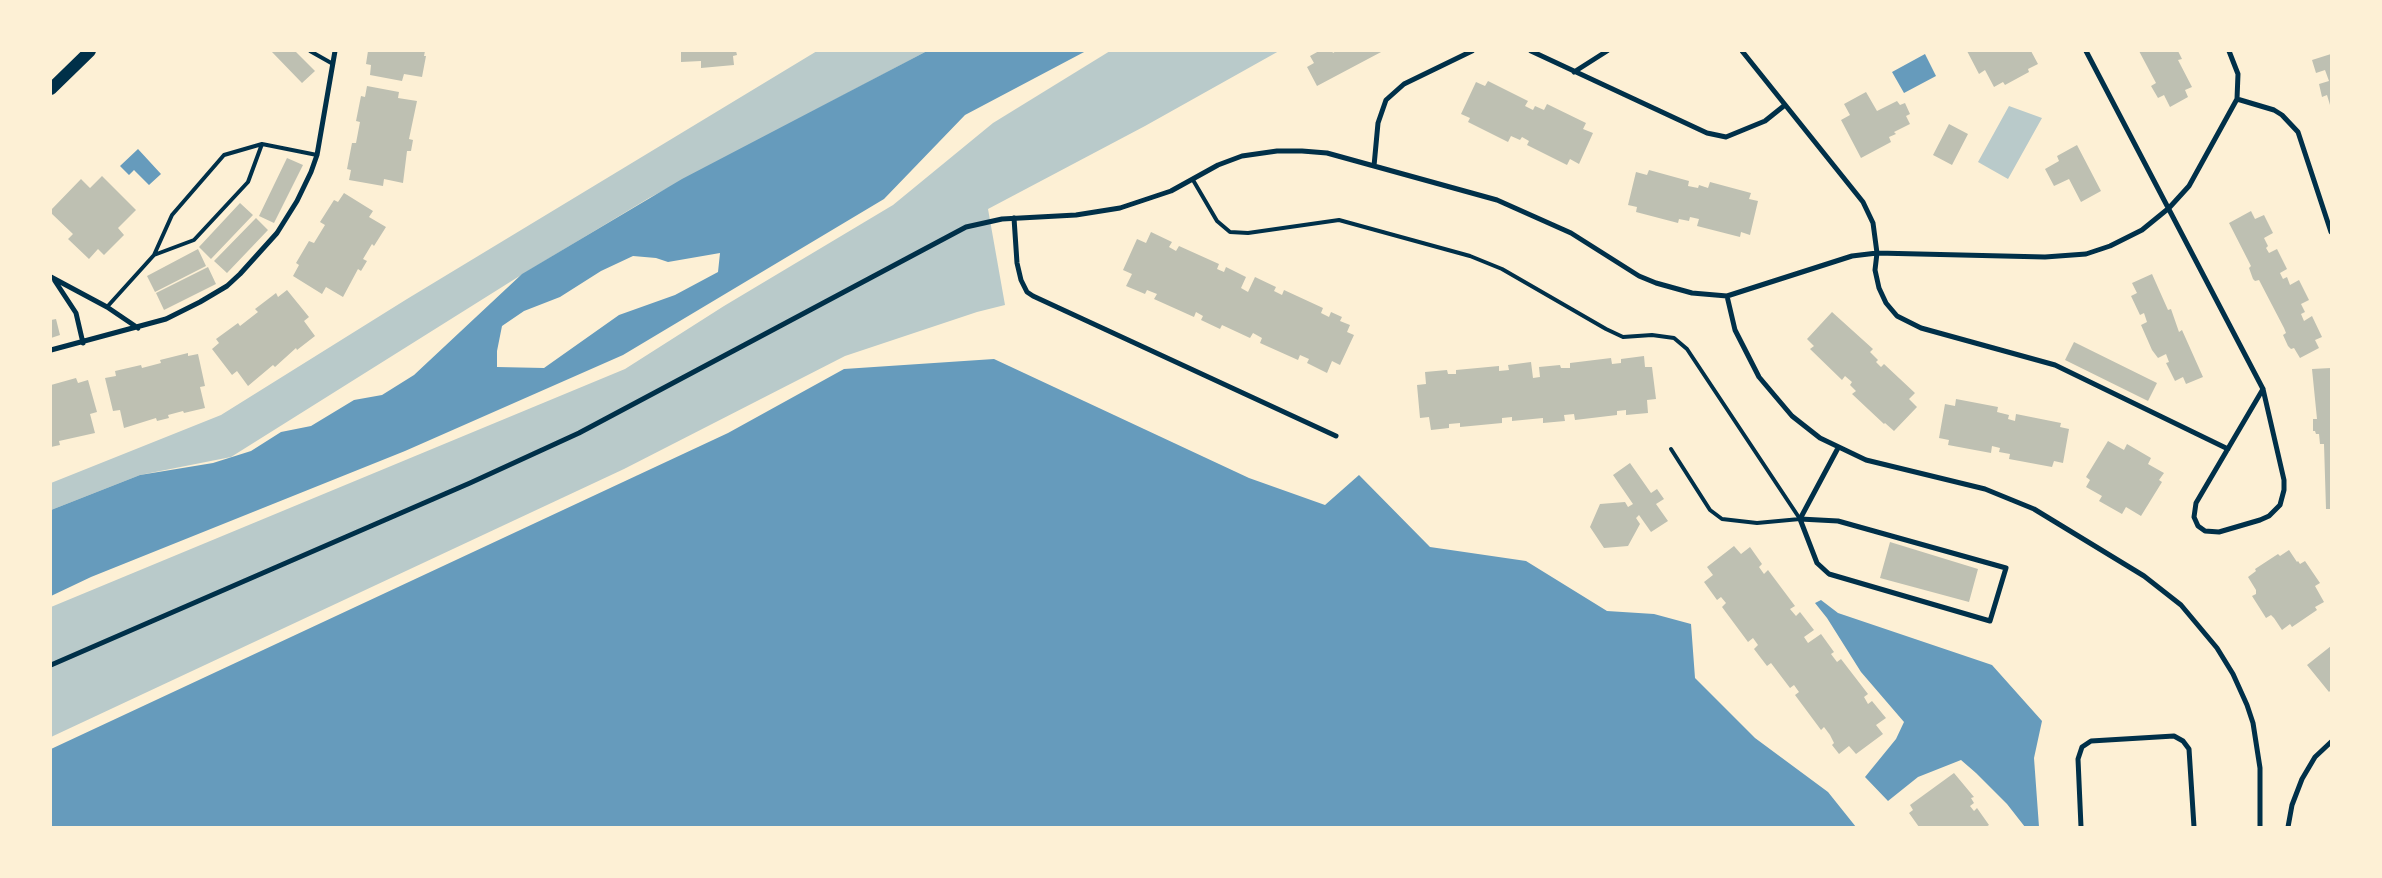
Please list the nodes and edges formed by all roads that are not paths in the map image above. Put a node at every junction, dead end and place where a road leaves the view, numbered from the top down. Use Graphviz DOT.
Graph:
graph roads {
  1 [pos="90,51"];
  2 [pos="310,51"];
  3 [pos="335,51"];
  4 [pos="1472,51"];
  5 [pos="1531,51"];
  6 [pos="1607,51"];
  7 [pos="1742,51"];
  8 [pos="2086,51"];
  9 [pos="2229,51"];
  10 [pos="333,64"];
  11 [pos="1574,72"];
  12 [pos="51,89"];
  13 [pos="2237,99"];
  14 [pos="1785,105"];
  15 [pos="262,144"];
  16 [pos="317,155"];
  17 [pos="1374,166"];
  18 [pos="1193,180"];
  19 [pos="2169,208"];
  20 [pos="1014,218"];
  21 [pos="2331,232"];
  22 [pos="1878,253"];
  23 [pos="154,256"];
  24 [pos="53,279"];
  25 [pos="1726,296"];
  26 [pos="106,307"];
  27 [pos="138,328"];
  28 [pos="83,343"];
  29 [pos="51,350"];
  30 [pos="2263,389"];
  31 [pos="1336,436"];
  32 [pos="1838,448"];
  33 [pos="1671,449"];
  34 [pos="2228,450"];
  35 [pos="1800,519"];
  36 [pos="51,665"];
  37 [pos="2331,742"];
  38 [pos="2081,827"];
  39 [pos="2194,827"];
  40 [pos="2260,827"];
  41 [pos="2288,827"];
  1 -- 12 [label="main road"];
  2 -- 10 [label="lane"];
  3 -- 10 [label="street"];
  4 -- 17 [label="street"];
  5 -- 11 [label="street"];
  6 -- 11 [label="street"];
  7 -- 14 [label="street"];
  8 -- 19 [label="street"];
  9 -- 13 [label="street"];
  10 -- 16 [label="street"];
  11 -- 14 [label="street"];
  13 -- 19 [label="street"];
  13 -- 21 [label="street"];
  14 -- 22 [label="street"];
  15 -- 16 [label="lane"];
  15 -- 23 [label="lane"];
  15 -- 23 [label="lane"];
  16 -- 27 [label="street"];
  17 -- 18 [label="street"];
  17 -- 25 [label="street"];
  18 -- 20 [label="street"];
  18 -- 35 [label="lane"];
  19 -- 22 [label="street"];
  19 -- 30 [label="street"];
  20 -- 31 [label="street"];
  20 -- 36 [label="street"];
  22 -- 25 [label="street"];
  22 -- 34 [label="street"];
  23 -- 26 [label="lane"];
  24 -- 26 [label="street"];
  24 -- 28 [label="street"];
  25 -- 32 [label="street"];
  26 -- 27 [label="street"];
  27 -- 28 [label="street"];
  28 -- 29 [label="street"];
  30 -- 34 [label="street"];
  30 -- 34 [label="street"];
  32 -- 35 [label="street"];
  32 -- 40 [label="street"];
  33 -- 35 [label="lane"];
  35 -- 35 [label="street"];
  37 -- 41 [label="street"];
  38 -- 39 [label="street"];
}
